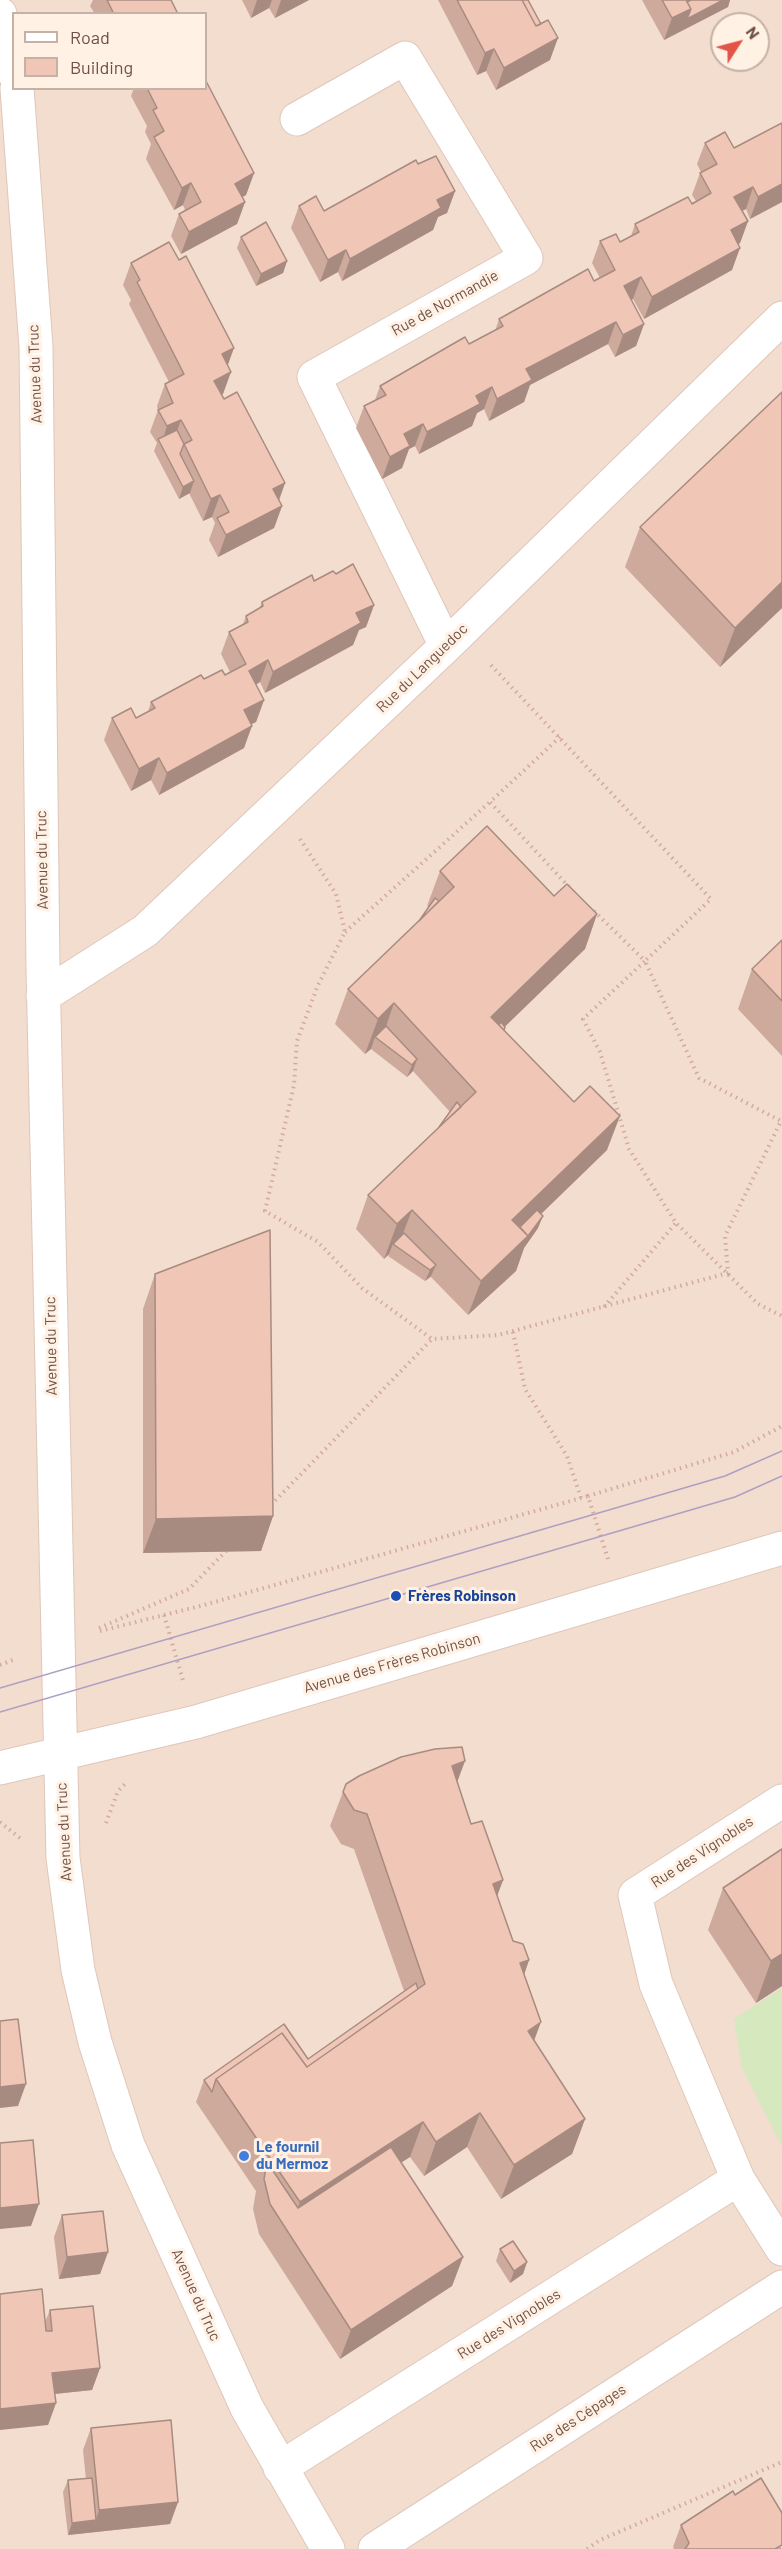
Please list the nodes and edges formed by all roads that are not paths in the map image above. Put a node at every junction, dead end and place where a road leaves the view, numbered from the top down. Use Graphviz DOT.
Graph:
graph roads {
  1 [pos="0,14"];
  2 [pos="12,65"];
  3 [pos="17,90"];
  4 [pos="297,119"];
  5 [pos="782,318"];
  6 [pos="446,646"];
  7 [pos="43,996"];
  8 [pos="782,1548"];
  9 [pos="60,1754"];
  10 [pos="0,1768"];
  11 [pos="782,1801"];
  12 [pos="738,2179"];
  13 [pos="782,2249"];
  14 [pos="782,2287"];
  15 [pos="280,2468"];
  16 [pos="328,2549"];
  17 [pos="375,2549"];
  1 -- 2 [label="street"];
  3 -- 7 [label="street, Avenue du Truc"];
  4 -- 6 [label="street, Rue de Normandie"];
  5 -- 6 [label="street, Rue du Languedoc"];
  6 -- 7 [label="street, Rue du Languedoc"];
  7 -- 9 [label="street, Avenue du Truc"];
  8 -- 9 [label="street, Avenue des Frères Robinson"];
  9 -- 10 [label="street, Avenue des Frères Robinson"];
  9 -- 15 [label="street, Avenue du Truc"];
  11 -- 12 [label="street, Rue des Vignobles"];
  12 -- 13 [label="street, Rue des Vignobles"];
  12 -- 15 [label="street, Rue des Vignobles"];
  14 -- 17 [label="street, Rue des Cépages"];
  15 -- 16 [label="street, Avenue du Truc"];
}
